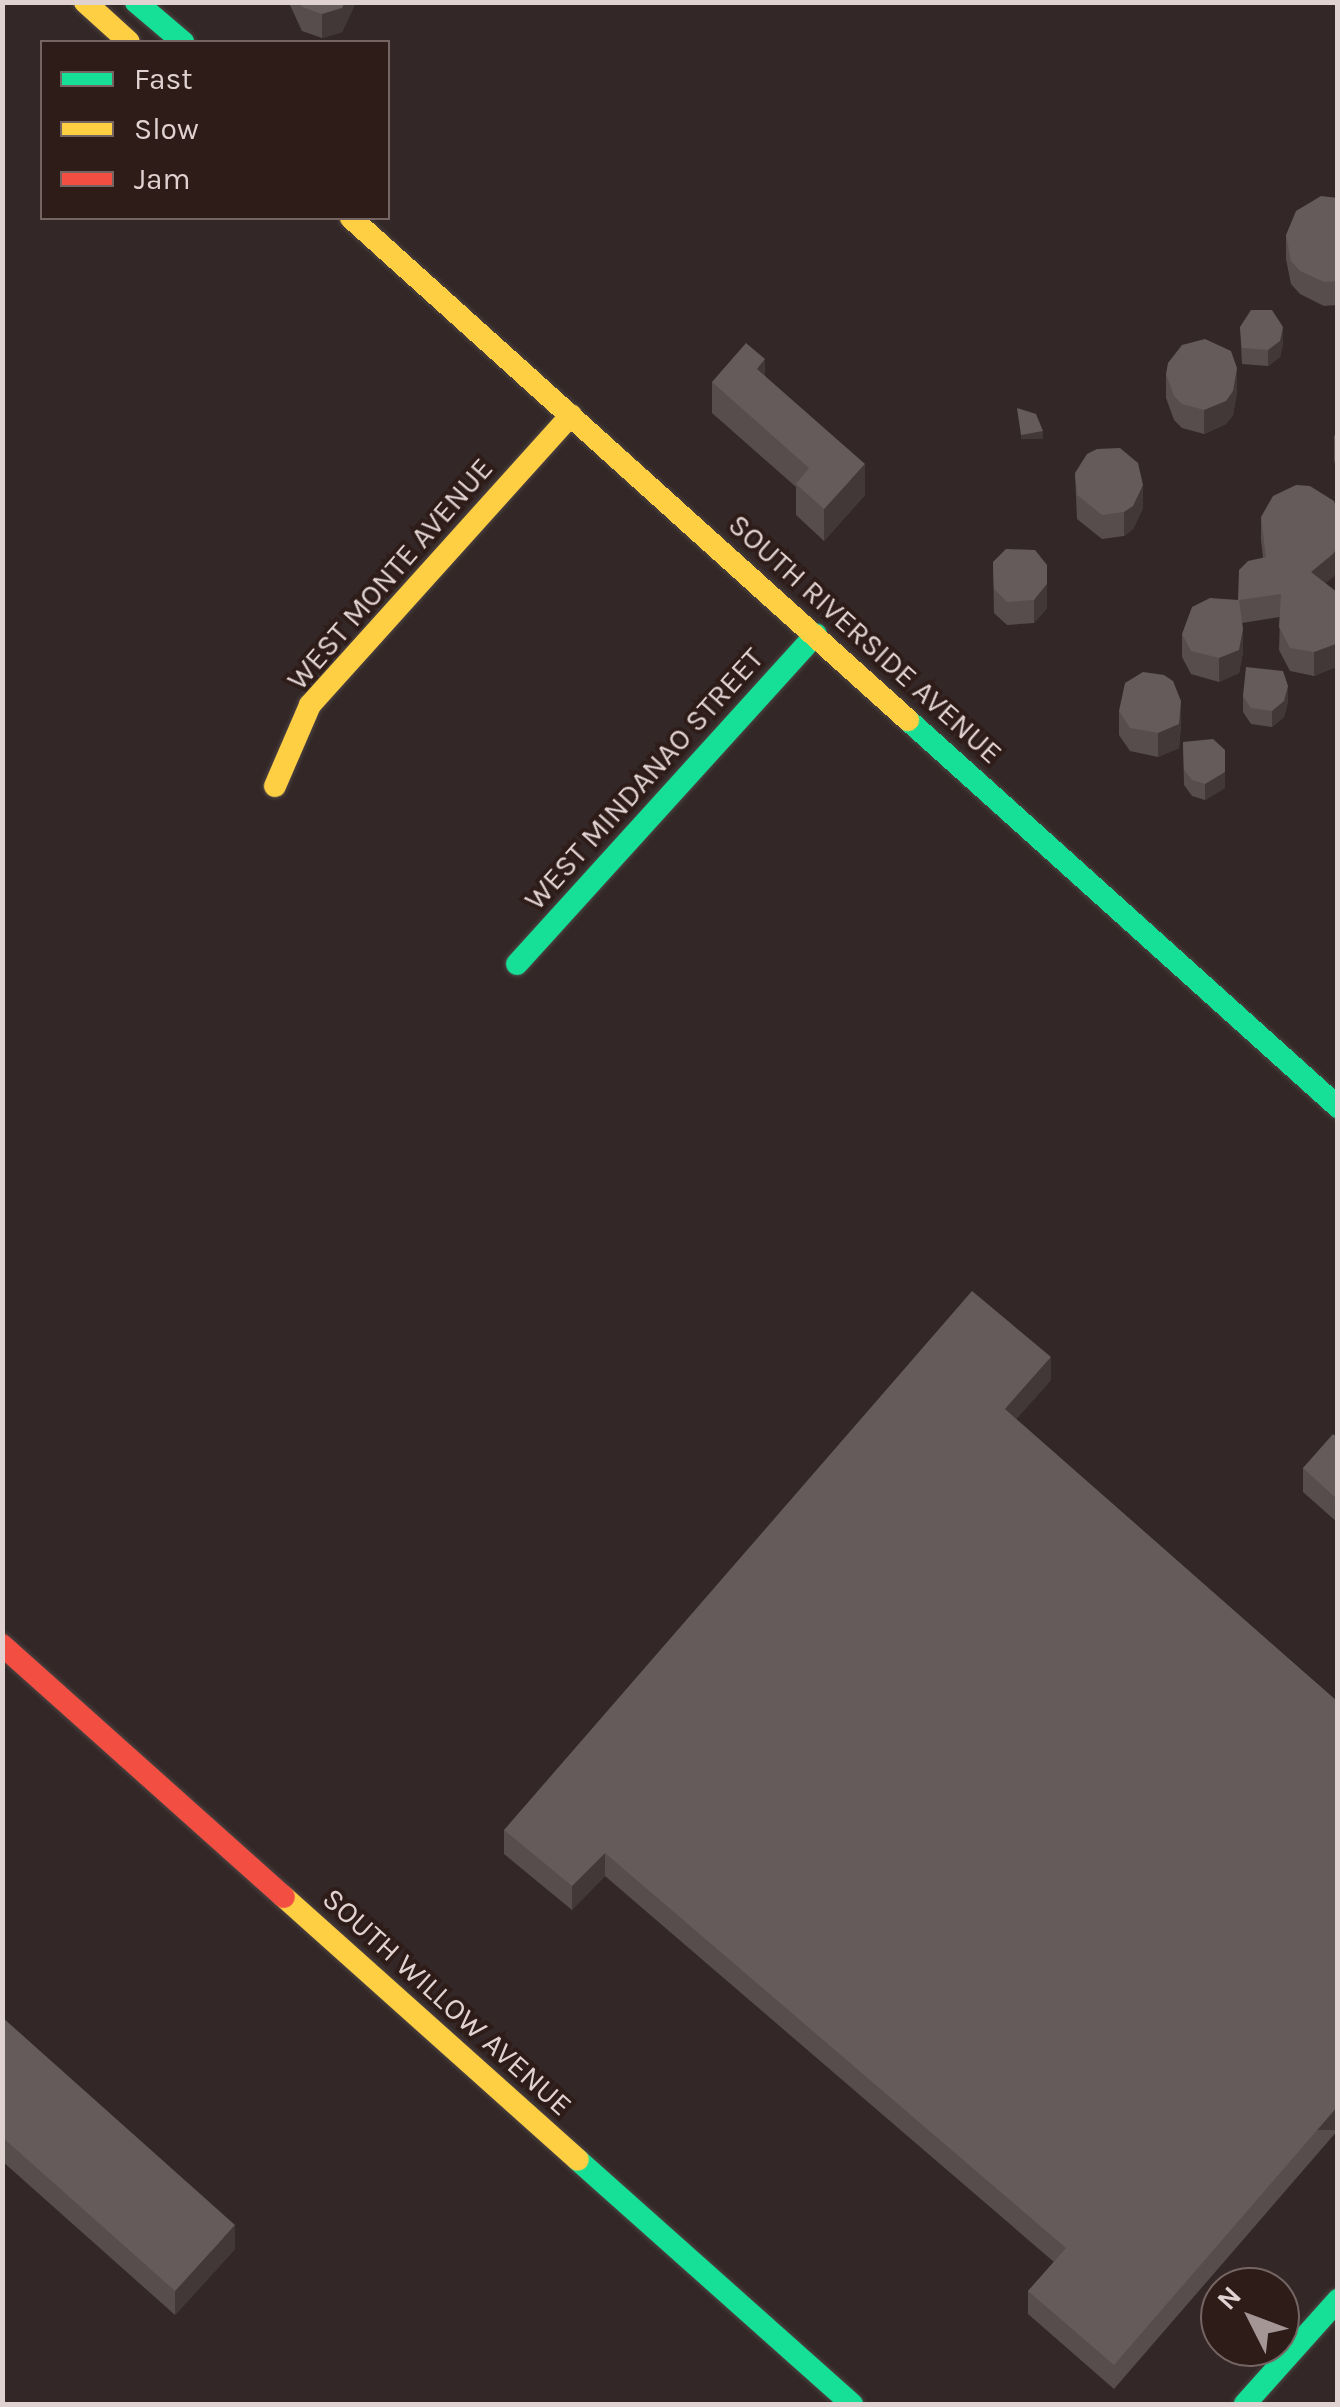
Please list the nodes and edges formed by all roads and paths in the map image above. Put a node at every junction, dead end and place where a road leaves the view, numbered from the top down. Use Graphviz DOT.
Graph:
graph roads {
  1 [pos="85,2"];
  2 [pos="136,2"];
  3 [pos="127,40"];
  4 [pos="181,40"];
  5 [pos="352,220"];
  6 [pos="572,415"];
  7 [pos="816,634"];
  8 [pos="275,786"];
  9 [pos="517,964"];
  10 [pos="1338,1107"];
  11 [pos="2,1645"];
  12 [pos="1338,2300"];
  13 [pos="852,2404"];
  14 [pos="1245,2404"];
  1 -- 3 [label="street"];
  2 -- 4 [label="street"];
  5 -- 6 [label="street, SOUTH RIVERSIDE AVENUE"];
  6 -- 7 [label="street, SOUTH RIVERSIDE AVENUE"];
  6 -- 8 [label="street, WEST MONTE AVENUE"];
  7 -- 9 [label="street, WEST MINDANAO STREET"];
  7 -- 10 [label="street, SOUTH RIVERSIDE AVENUE"];
  11 -- 13 [label="street, SOUTH WILLOW AVENUE"];
  12 -- 14 [label="street"];
}
